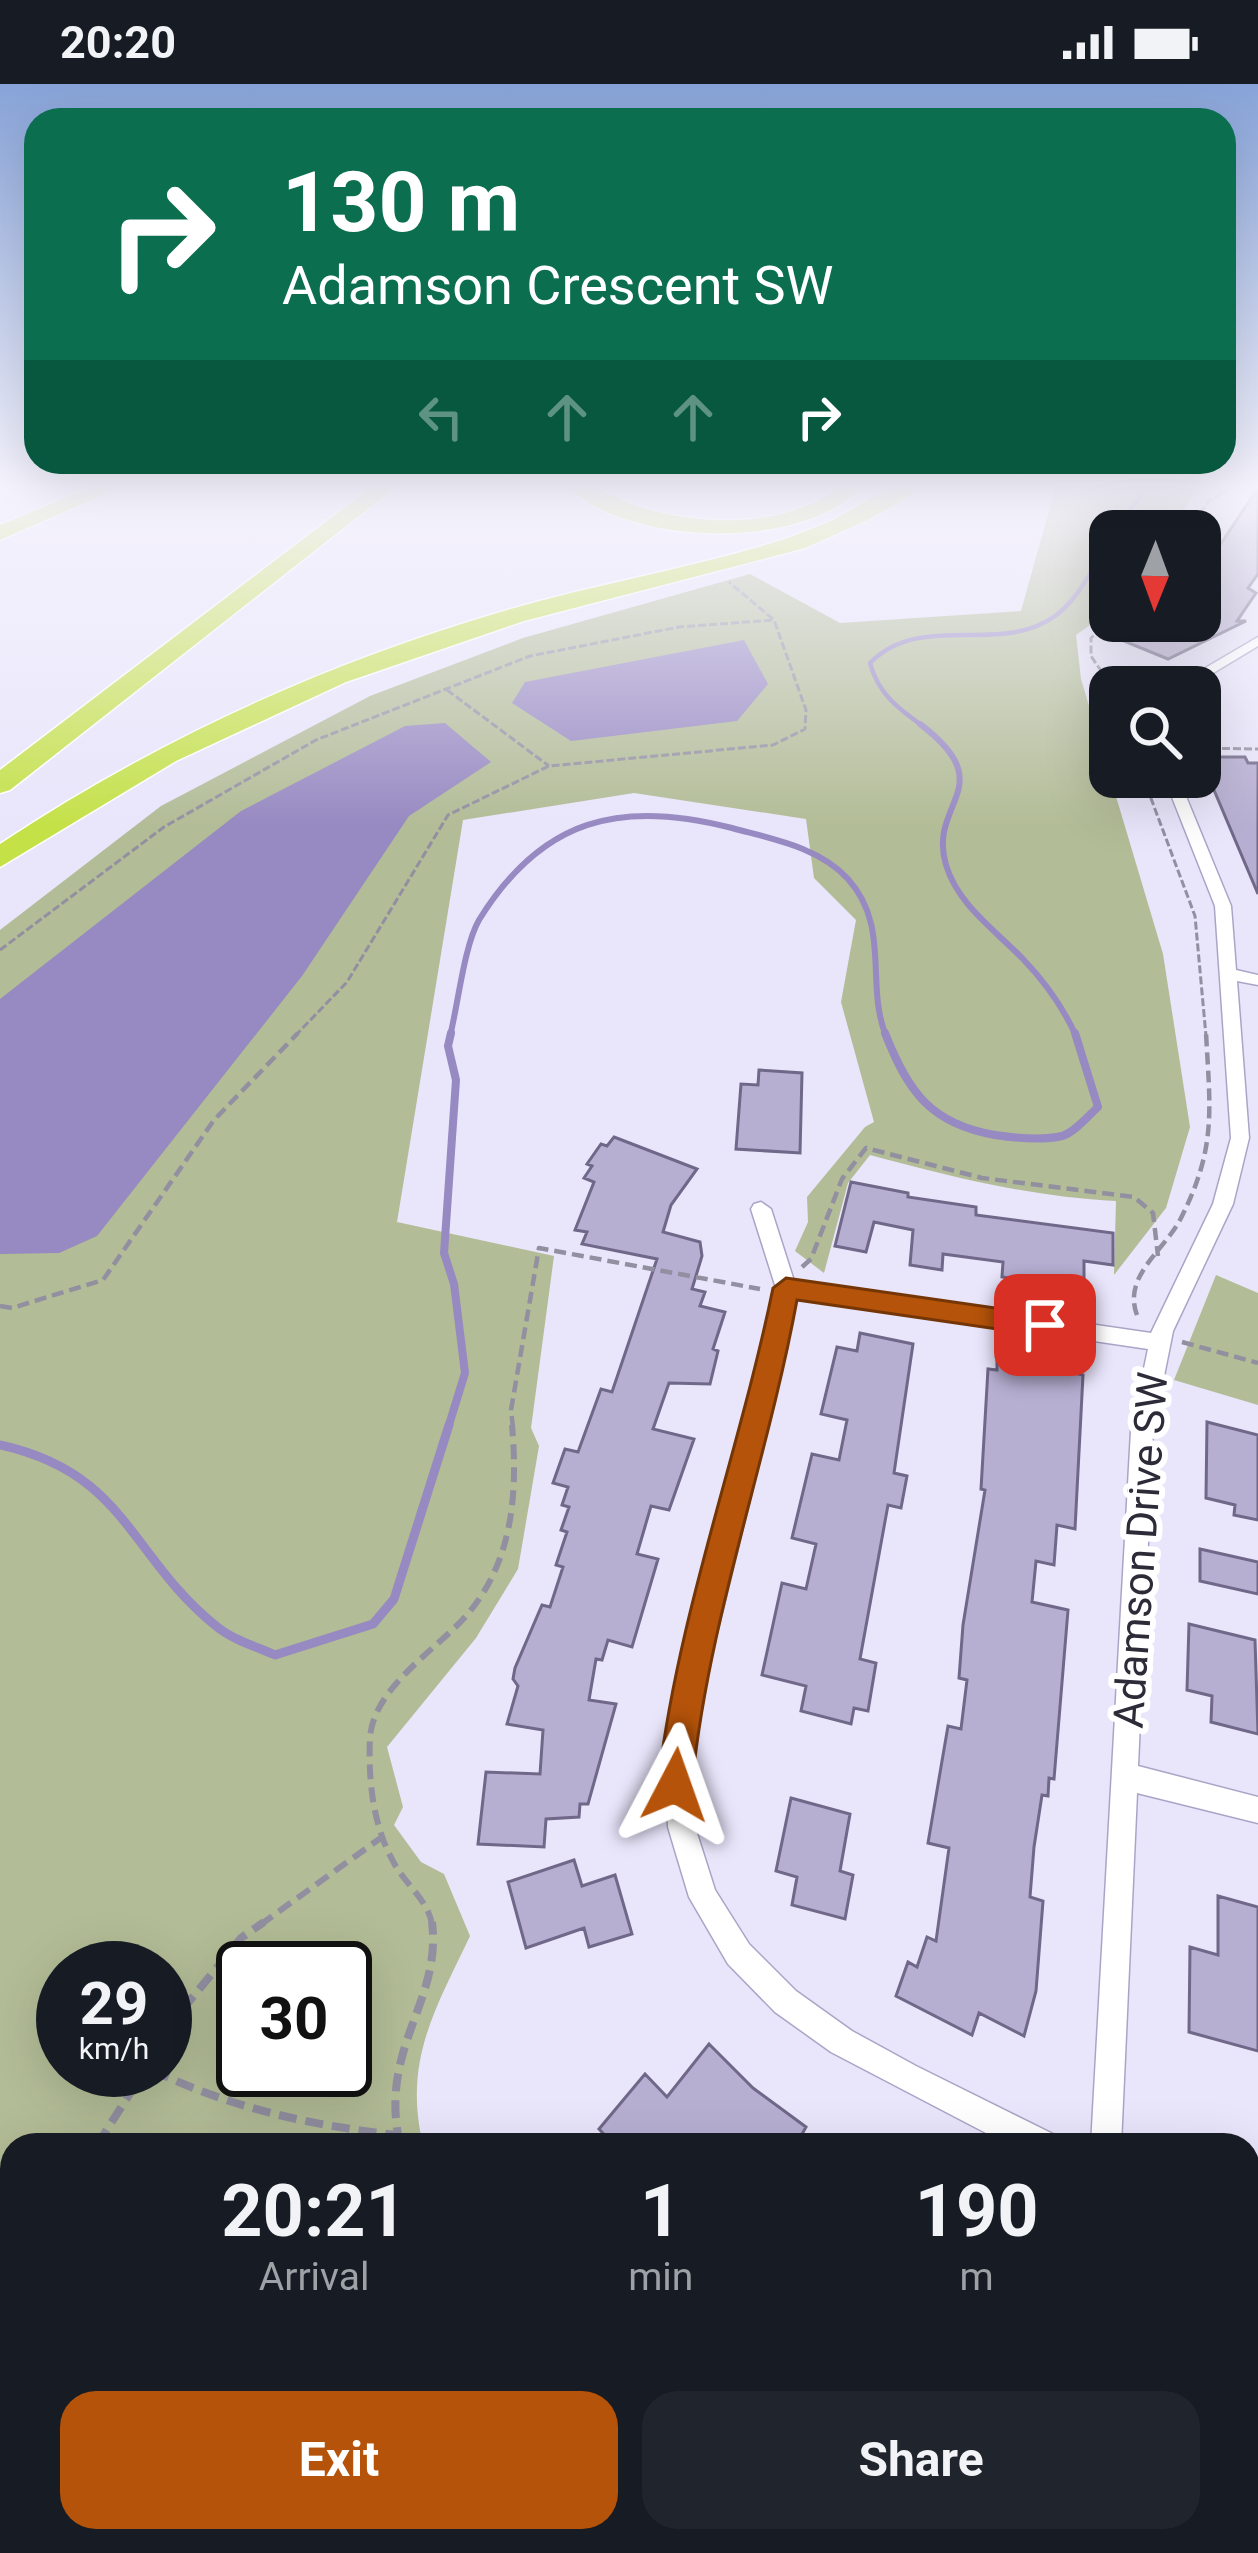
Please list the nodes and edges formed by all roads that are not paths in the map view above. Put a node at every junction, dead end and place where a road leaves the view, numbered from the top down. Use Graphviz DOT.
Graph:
graph roads {
  1 [pos="242,597"];
  2 [pos="575,597"];
  3 [pos="1258,641"];
  4 [pos="1251,654"];
  5 [pos="1211,666"];
  6 [pos="0,784"];
  7 [pos="1179,798"];
  8 [pos="0,858"];
  9 [pos="1230,974"];
  10 [pos="1258,980"];
  11 [pos="1248,1155"];
  12 [pos="761,1209"];
  13 [pos="794,1277"];
  14 [pos="1170,1342"];
  15 [pos="1124,1776"];
  16 [pos="1258,1810"];
  17 [pos="1019,2133"];
  18 [pos="1107,2133"];
  1 -- 6 [label="highway"];
  2 -- 8 [label="highway"];
  3 -- 4 [label="street"];
  4 -- 5 [label="street"];
  7 -- 9 [label="street, Adamson Drive SW"];
  9 -- 10 [label="street"];
  9 -- 11 [label="street, Adamson Drive SW"];
  11 -- 14 [label="street, Adamson Drive SW"];
  12 -- 13 [label="street"];
  13 -- 14 [label="street"];
  13 -- 17 [label="street"];
  14 -- 15 [label="street, Adamson Drive SW"];
  15 -- 16 [label="street, Adamson Drive SW"];
  15 -- 18 [label="street, Adamson Drive SW"];
}
